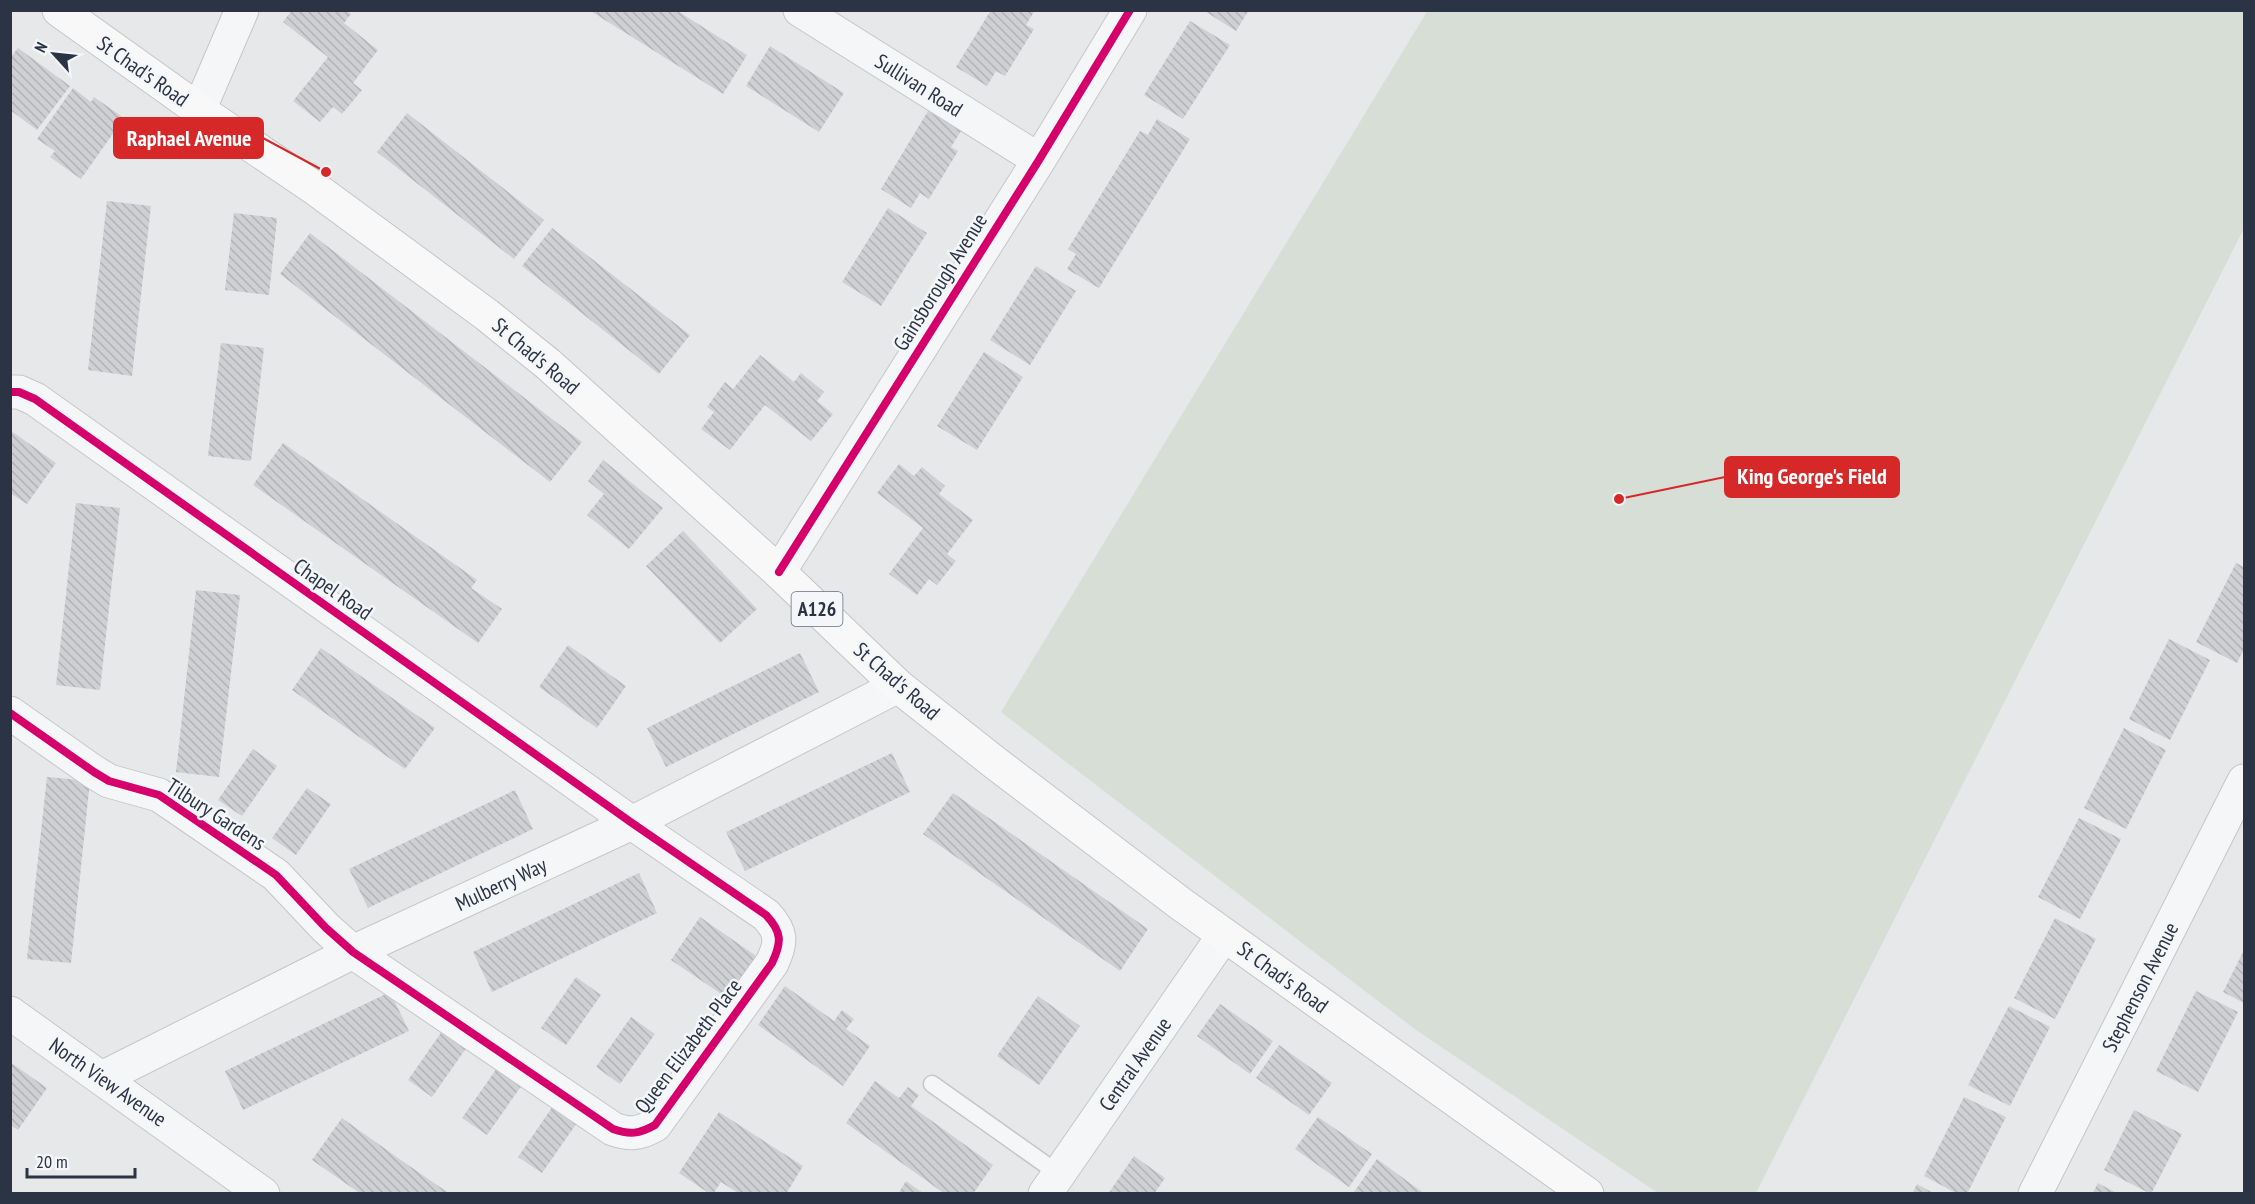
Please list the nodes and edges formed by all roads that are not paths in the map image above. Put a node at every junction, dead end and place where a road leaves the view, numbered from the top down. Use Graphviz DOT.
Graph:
graph roads {
  1 [pos="59,10"];
  2 [pos="242,10"];
  3 [pos="800,10"];
  4 [pos="1130,10"];
  5 [pos="199,111"];
  6 [pos="1039,160"];
  7 [pos="10,392"];
  8 [pos="779,572"];
  9 [pos="898,686"];
  10 [pos="10,713"];
  11 [pos="2244,780"];
  12 [pos="632,823"];
  13 [pos="1224,935"];
  14 [pos="354,952"];
  15 [pos="10,1014"];
  16 [pos="102,1078"];
  17 [pos="932,1084"];
  18 [pos="1052,1184"];
  19 [pos="263,1194"];
  20 [pos="1587,1194"];
  21 [pos="2035,1194"];
  1 -- 5 [label="main road, St Chad's Road / A126"];
  2 -- 5 [label="street"];
  3 -- 6 [label="street, Sullivan Road"];
  4 -- 6 [label="street, Gainsborough Avenue"];
  5 -- 8 [label="main road, St Chad's Road / A126"];
  6 -- 8 [label="street, Gainsborough Avenue"];
  7 -- 12 [label="street, Chapel Road"];
  8 -- 9 [label="main road, St Chad's Road / A126"];
  9 -- 12 [label="street, Mulberry Way"];
  9 -- 13 [label="main road, St Chad's Road / A126"];
  10 -- 14 [label="street, Tilbury Gardens"];
  11 -- 21 [label="street, Stephenson Avenue"];
  12 -- 14 [label="street, Mulberry Way"];
  12 -- 14 [label="street, Queen Elizabeth Place"];
  13 -- 18 [label="street, Central Avenue"];
  13 -- 20 [label="main road, St Chad's Road / A126"];
  14 -- 16 [label="street, Mulberry Way"];
  15 -- 16 [label="street, North View Avenue"];
  16 -- 19 [label="street, North View Avenue"];
  17 -- 18 [label="lane"];
}
